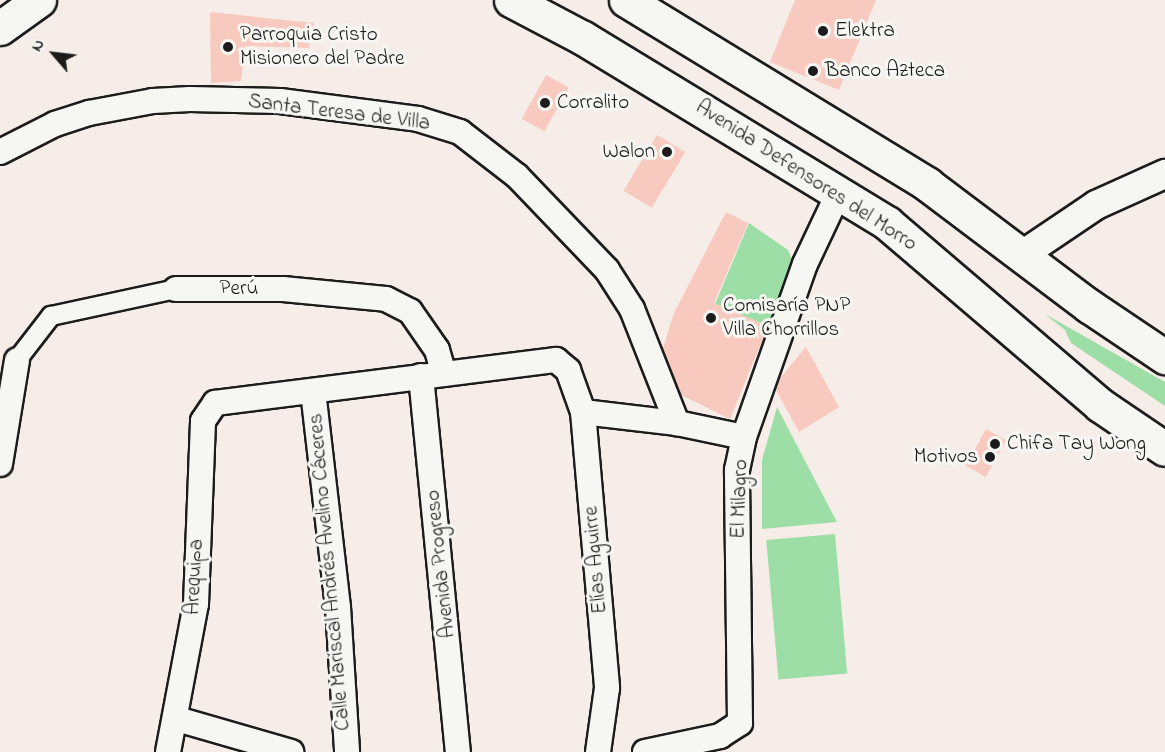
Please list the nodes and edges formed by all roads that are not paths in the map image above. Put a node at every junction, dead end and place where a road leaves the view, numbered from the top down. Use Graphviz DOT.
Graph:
graph roads {
  1 [pos="39,0"];
  2 [pos="511,0"];
  3 [pos="626,0"];
  4 [pos="0,28"];
  5 [pos="0,152"];
  6 [pos="1165,174"];
  7 [pos="839,192"];
  8 [pos="1022,255"];
  9 [pos="176,289"];
  10 [pos="1165,357"];
  11 [pos="17,360"];
  12 [pos="433,375"];
  13 [pos="314,391"];
  14 [pos="583,412"];
  15 [pos="677,423"];
  16 [pos="744,437"];
  17 [pos="1165,449"];
  18 [pos="0,464"];
  19 [pos="177,719"];
  20 [pos="168,752"];
  21 [pos="291,752"];
  22 [pos="347,752"];
  23 [pos="458,752"];
  24 [pos="598,752"];
  25 [pos="645,752"];
  1 -- 4 [label="main road"];
  2 -- 7 [label="main road, Avenida Defensores del Morro"];
  3 -- 8 [label="main road"];
  5 -- 15 [label="street, Santa Teresa de Villa"];
  6 -- 8 [label="street"];
  7 -- 16 [label="street, El Milagro"];
  7 -- 17 [label="main road, Avenida Defensores del Morro"];
  8 -- 10 [label="main road"];
  9 -- 11 [label="street, Perú"];
  9 -- 12 [label="street, Perú"];
  11 -- 18 [label="street"];
  12 -- 13 [label="street"];
  12 -- 14 [label="street, Elías Aguirre"];
  12 -- 23 [label="street, Avenida Progreso"];
  13 -- 19 [label="street, Arequipa"];
  13 -- 22 [label="street, Calle Mariscal Andrés Avelino Cáceres"];
  14 -- 15 [label="street"];
  14 -- 24 [label="street, Elías Aguirre"];
  15 -- 16 [label="street"];
  16 -- 25 [label="street, El Milagro"];
  19 -- 20 [label="street, Arequipa"];
  19 -- 21 [label="street"];
}
